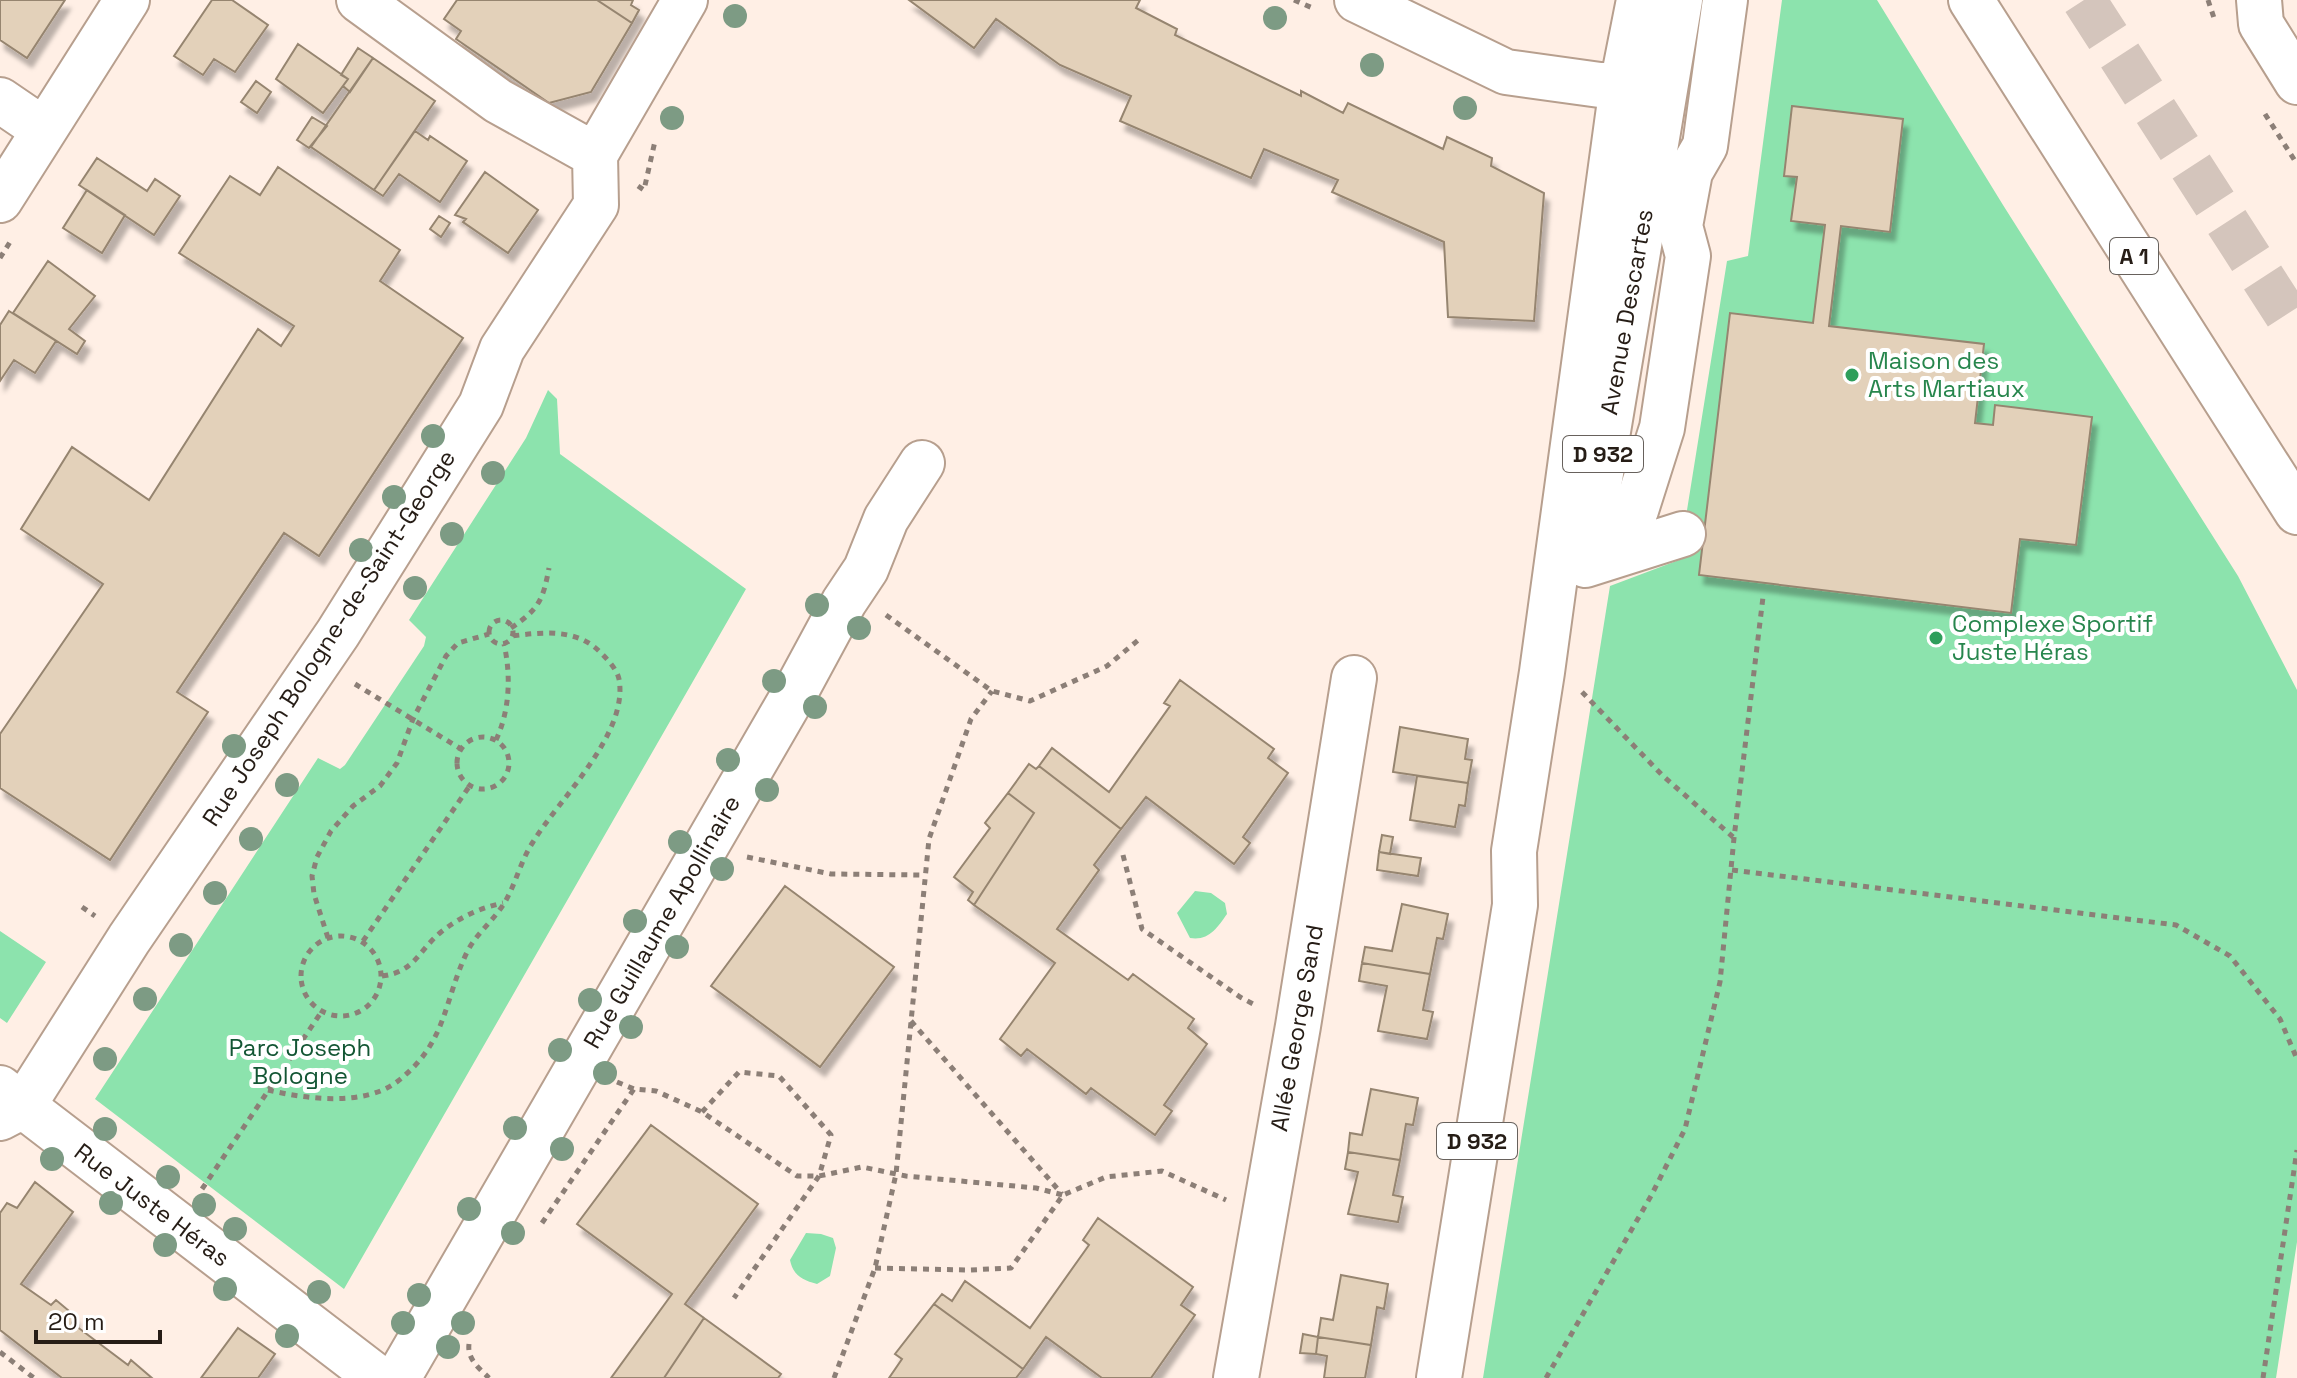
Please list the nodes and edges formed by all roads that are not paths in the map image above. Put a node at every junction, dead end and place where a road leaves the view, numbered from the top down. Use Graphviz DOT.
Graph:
graph roads {
  1 [pos="127,0"];
  2 [pos="359,0"];
  3 [pos="685,0"];
  4 [pos="1357,0"];
  5 [pos="1639,0"];
  6 [pos="1680,0"];
  7 [pos="1725,0"];
  8 [pos="1971,0"];
  9 [pos="2259,0"];
  10 [pos="2297,82"];
  11 [pos="1667,85"];
  12 [pos="1622,86"];
  13 [pos="0,100"];
  14 [pos="44,130"];
  15 [pos="595,155"];
  16 [pos="0,200"];
  17 [pos="922,463"];
  18 [pos="2297,512"];
  19 [pos="1683,534"];
  20 [pos="1588,548"];
  21 [pos="1354,678"];
  22 [pos="1515,905"];
  23 [pos="8,1104"];
  24 [pos="378,1378"];
  25 [pos="398,1378"];
  26 [pos="1236,1378"];
  27 [pos="1439,1378"];
  1 -- 14 [label="main road"];
  2 -- 15 [label="main road"];
  3 -- 15 [label="main road"];
  4 -- 12 [label="main road"];
  5 -- 12 [label="main road, Avenue Descartes / D 932"];
  6 -- 11 [label="main road, Avenue Descartes / D 932"];
  7 -- 20 [label="main road"];
  8 -- 18 [label="main road, A 1"];
  9 -- 10 [label="main road"];
  11 -- 12 [label="main road"];
  11 -- 20 [label="main road, Avenue Descartes / D 932"];
  12 -- 22 [label="main road, Avenue Descartes / D 932"];
  13 -- 14 [label="main road"];
  14 -- 16 [label="main road"];
  15 -- 23 [label="main road, Rue Joseph Bologne-de-Saint-George"];
  17 -- 25 [label="main road, Rue Guillaume Apollinaire"];
  19 -- 20 [label="main road"];
  20 -- 22 [label="main road, Avenue Descartes / D 932"];
  21 -- 26 [label="main road, Allée George Sand"];
  22 -- 27 [label="main road, Avenue Descartes / D 932"];
  23 -- 24 [label="main road, Rue Juste Héras"];
}
